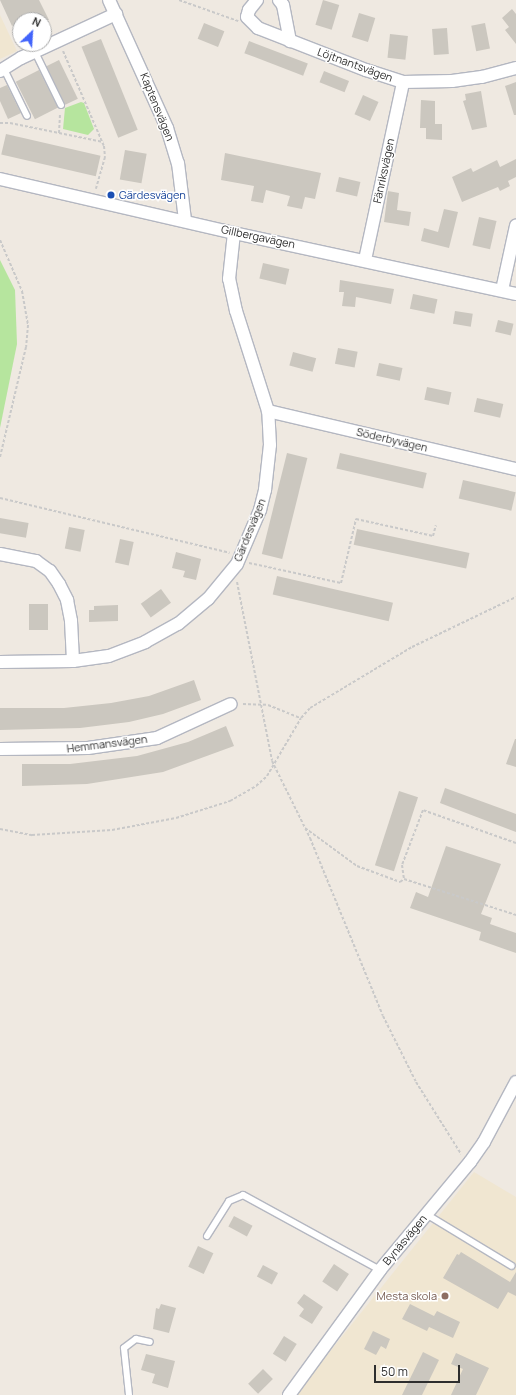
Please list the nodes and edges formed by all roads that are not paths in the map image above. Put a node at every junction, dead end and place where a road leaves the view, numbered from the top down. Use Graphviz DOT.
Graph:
graph roads {
  1 [pos="109,0"];
  2 [pos="256,0"];
  3 [pos="279,0"];
  4 [pos="116,14"];
  5 [pos="290,41"];
  6 [pos="52,44"];
  7 [pos="35,52"];
  8 [pos="516,68"];
  9 [pos="2,70"];
  10 [pos="403,82"];
  11 [pos="61,105"];
  12 [pos="27,116"];
  13 [pos="0,179"];
  14 [pos="185,220"];
  15 [pos="516,226"];
  16 [pos="234,233"];
  17 [pos="365,260"];
  18 [pos="502,290"];
  19 [pos="516,294"];
  20 [pos="268,411"];
  21 [pos="516,469"];
  22 [pos="0,554"];
  23 [pos="73,661"];
  24 [pos="0,662"];
  25 [pos="231,704"];
  26 [pos="0,749"];
  27 [pos="516,1082"];
  28 [pos="426,1214"];
  29 [pos="207,1236"];
  30 [pos="512,1266"];
  31 [pos="380,1270"];
  32 [pos="150,1342"];
  33 [pos="129,1395"];
  34 [pos="289,1395"];
  1 -- 4 [label="street, Kaptensvägen"];
  2 -- 5 [label="street, Löjtnantsvägen"];
  3 -- 5 [label="street"];
  4 -- 6 [label="street"];
  4 -- 14 [label="street, Kaptensvägen"];
  5 -- 10 [label="street, Löjtnantsvägen"];
  7 -- 9 [label="street"];
  7 -- 11 [label="lane"];
  8 -- 10 [label="street, Löjtnantsvägen"];
  9 -- 12 [label="lane"];
  10 -- 17 [label="street, Fänriksvägen"];
  13 -- 14 [label="street, Gillbergavägen"];
  14 -- 16 [label="street, Gillbergavägen"];
  15 -- 18 [label="street"];
  16 -- 17 [label="street, Gillbergavägen"];
  16 -- 20 [label="street, Gärdesvägen"];
  17 -- 18 [label="street, Gillbergavägen"];
  18 -- 19 [label="street, Gillbergavägen"];
  20 -- 21 [label="street, Söderbyvägen"];
  20 -- 23 [label="street, Gärdesvägen"];
  22 -- 23 [label="street"];
  23 -- 24 [label="street, Gärdesvägen"];
  25 -- 26 [label="street, Hemmansvägen"];
  27 -- 28 [label="street, Bynäsvägen"];
  28 -- 30 [label="lane"];
  28 -- 31 [label="street, Bynäsvägen"];
  29 -- 31 [label="lane"];
  31 -- 34 [label="street, Bynäsvägen"];
  32 -- 33 [label="lane"];
}
